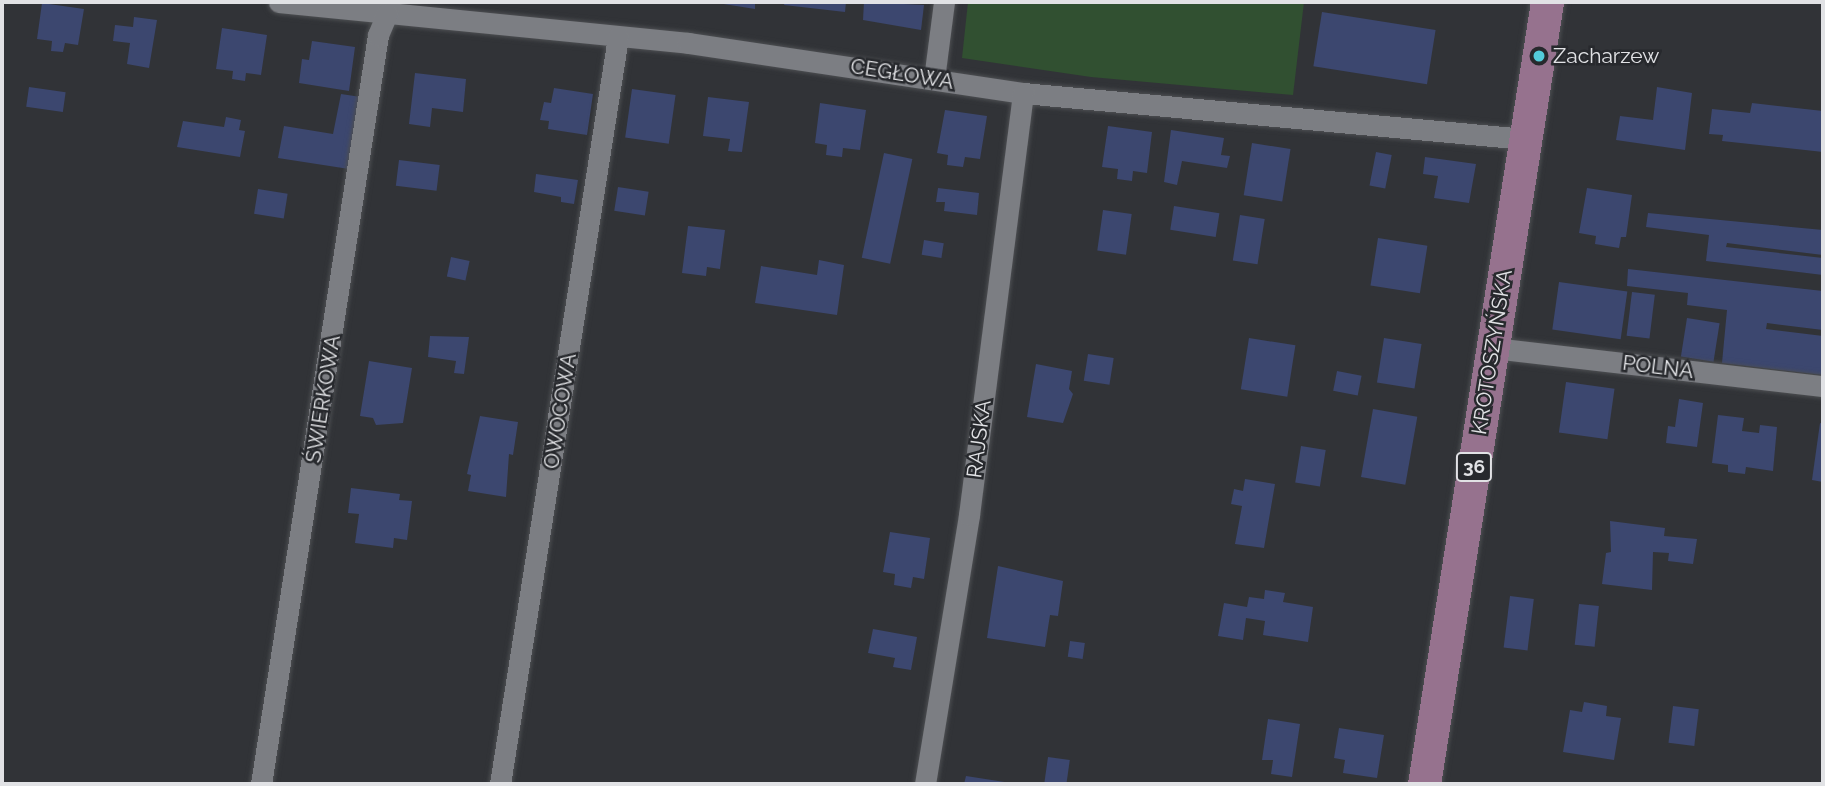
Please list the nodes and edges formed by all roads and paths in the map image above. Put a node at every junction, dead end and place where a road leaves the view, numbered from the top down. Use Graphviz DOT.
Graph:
graph roads {
  1 [pos="279,2"];
  2 [pos="944,2"];
  3 [pos="1547,2"];
  4 [pos="387,14"];
  5 [pos="618,37"];
  6 [pos="934,79"];
  7 [pos="1023,93"];
  8 [pos="1526,139"];
  9 [pos="1493,348"];
  10 [pos="1823,386"];
  11 [pos="261,784"];
  12 [pos="500,784"];
  13 [pos="925,784"];
  14 [pos="1423,784"];
  1 -- 4 [label="street, CEGŁOWA"];
  2 -- 6 [label="street"];
  3 -- 8 [label="main road, KROTOSZYŃSKA / 36"];
  4 -- 5 [label="street, CEGŁOWA"];
  4 -- 11 [label="street, ŚWIERKOWA"];
  5 -- 6 [label="street, CEGŁOWA"];
  5 -- 12 [label="street, OWOCOWA"];
  6 -- 7 [label="street, CEGŁOWA"];
  7 -- 8 [label="street, CEGŁOWA"];
  7 -- 13 [label="street, RAJSKA"];
  8 -- 9 [label="main road, KROTOSZYŃSKA / 36"];
  9 -- 10 [label="street, POLNA"];
  9 -- 14 [label="main road, KROTOSZYŃSKA / 36"];
}
